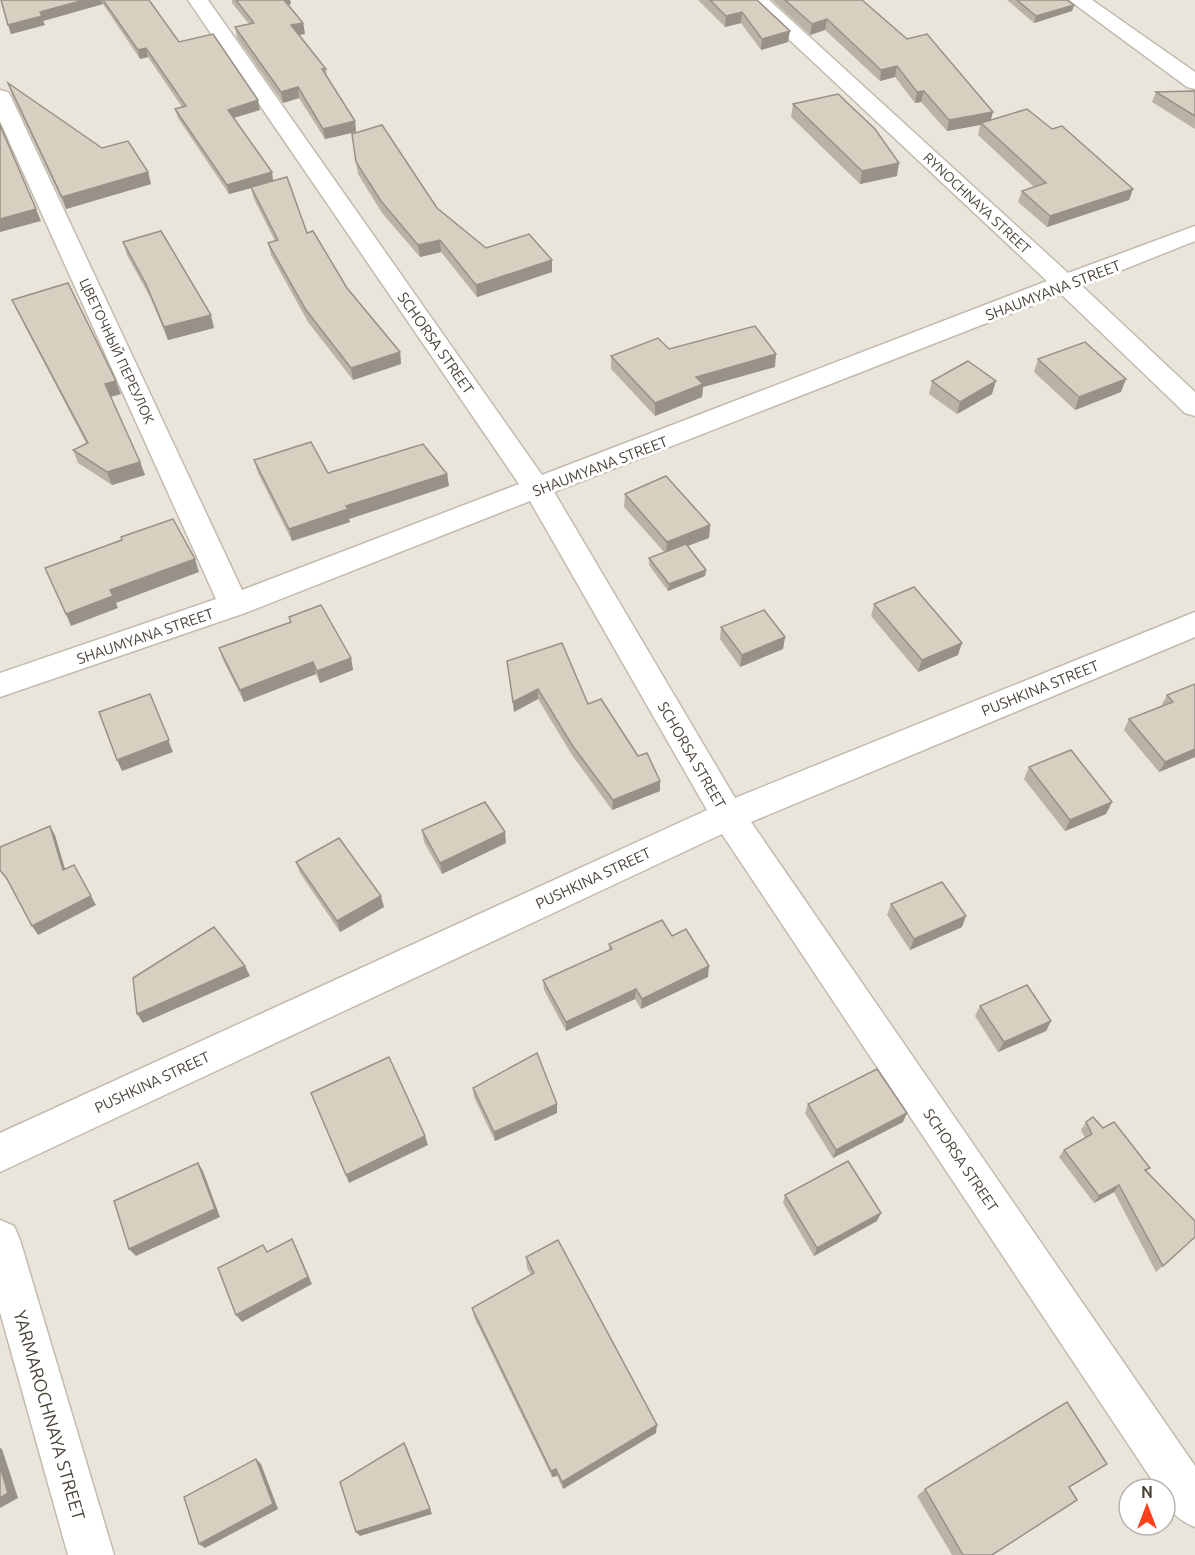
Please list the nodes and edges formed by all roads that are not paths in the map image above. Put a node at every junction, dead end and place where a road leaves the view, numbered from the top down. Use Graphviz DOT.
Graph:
graph roads {
  1 [pos="198,0"];
  2 [pos="757,0"];
  3 [pos="1079,0"];
  4 [pos="1195,82"];
  5 [pos="0,97"];
  6 [pos="1195,233"];
  7 [pos="1066,285"];
  8 [pos="1195,407"];
  9 [pos="538,490"];
  10 [pos="234,605"];
  11 [pos="1195,624"];
  12 [pos="0,685"];
  13 [pos="728,816"];
  14 [pos="0,1153"];
  15 [pos="0,1240"];
  16 [pos="1195,1505"];
  17 [pos="91,1555"];
  1 -- 9 [label="street, SCHORSA STREET"];
  2 -- 7 [label="street, RYNOCHNAYA STREET"];
  3 -- 4 [label="street"];
  5 -- 10 [label="street, ЦВЕТОЧНЫЙ ПЕРЕУЛОК"];
  6 -- 7 [label="street, SHAUMYANA STREET"];
  7 -- 8 [label="street, RYNOCHNAYA STREET"];
  7 -- 9 [label="street, SHAUMYANA STREET"];
  9 -- 10 [label="street, SHAUMYANA STREET"];
  9 -- 13 [label="street, SCHORSA STREET"];
  10 -- 12 [label="street, SHAUMYANA STREET"];
  11 -- 13 [label="street, PUSHKINA STREET"];
  13 -- 14 [label="street, PUSHKINA STREET"];
  13 -- 16 [label="street, SCHORSA STREET"];
  15 -- 17 [label="street, YARMAROCHNAYA STREET"];
}
